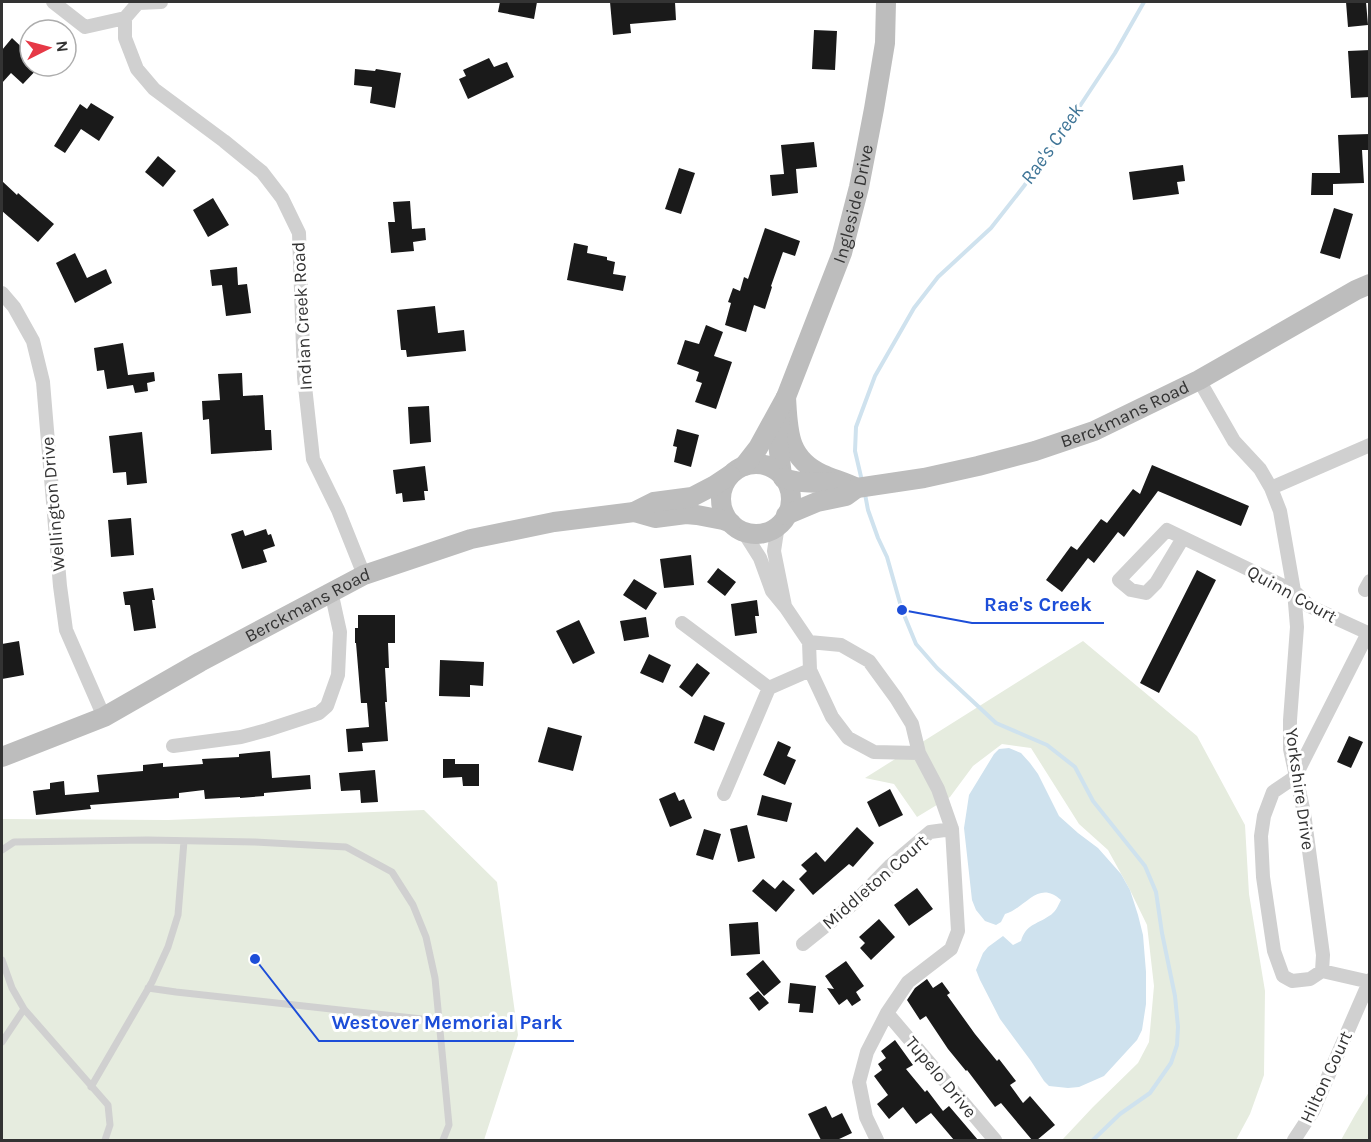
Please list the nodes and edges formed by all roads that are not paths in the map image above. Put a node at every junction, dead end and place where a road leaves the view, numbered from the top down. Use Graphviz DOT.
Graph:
graph roads {
  1 [pos="53,2"];
  2 [pos="161,2"];
  3 [pos="886,2"];
  4 [pos="125,18"];
  5 [pos="1370,284"];
  6 [pos="2,293"];
  7 [pos="1199,380"];
  8 [pos="786,397"];
  9 [pos="1370,446"];
  10 [pos="737,471"];
  11 [pos="782,476"];
  12 [pos="851,485"];
  13 [pos="1271,488"];
  14 [pos="634,512"];
  15 [pos="782,520"];
  16 [pos="737,527"];
  17 [pos="1183,538"];
  18 [pos="364,574"];
  19 [pos="332,591"];
  20 [pos="1294,591"];
  21 [pos="786,608"];
  22 [pos="682,623"];
  23 [pos="809,642"];
  24 [pos="810,670"];
  25 [pos="769,688"];
  26 [pos="104,717"];
  27 [pos="173,746"];
  28 [pos="919,753"];
  29 [pos="2,758"];
  30 [pos="1295,777"];
  31 [pos="724,794"];
  32 [pos="951,830"];
  33 [pos="184,841"];
  34 [pos="2,850"];
  35 [pos="803,944"];
  36 [pos="2,960"];
  37 [pos="1322,971"];
  38 [pos="1369,981"];
  39 [pos="148,988"];
  40 [pos="24,1009"];
  41 [pos="887,1013"];
  42 [pos="440,1021"];
  43 [pos="2,1042"];
  44 [pos="91,1087"];
  45 [pos="105,1140"];
  46 [pos="443,1140"];
  47 [pos="877,1140"];
  48 [pos="994,1140"];
  49 [pos="1294,1140"];
  1 -- 4 [label="street"];
  2 -- 4 [label="street"];
  3 -- 8 [label="main road, Ingleside Drive"];
  4 -- 18 [label="street, Indian Creek Road"];
  5 -- 7 [label="main road, Berckmans Road"];
  6 -- 26 [label="street, Wellington Drive"];
  7 -- 12 [label="main road, Berckmans Road"];
  7 -- 13 [label="street, Yorkshire Drive"];
  8 -- 10 [label="main road, Ingleside Drive"];
  8 -- 11 [label="main road, Ingleside Drive"];
  8 -- 12 [label="main road"];
  9 -- 13 [label="street"];
  10 -- 11 [label="main road"];
  10 -- 14 [label="main road, Berckmans Road"];
  10 -- 16 [label="main road"];
  11 -- 12 [label="main road, Berckmans Road"];
  11 -- 15 [label="main road"];
  12 -- 15 [label="main road, Berckmans Road"];
  13 -- 20 [label="street, Yorkshire Drive"];
  14 -- 16 [label="main road, Berckmans Road"];
  14 -- 18 [label="main road, Berckmans Road"];
  15 -- 16 [label="main road"];
  15 -- 21 [label="street"];
  16 -- 21 [label="street"];
  17 -- 17 [label="street, Quinn Court"];
  17 -- 20 [label="street, Quinn Court"];
  18 -- 19 [label="main road, Berckmans Road"];
  19 -- 26 [label="main road, Berckmans Road"];
  19 -- 27 [label="street"];
  20 -- 30 [label="street, Yorkshire Drive"];
  20 -- 30 [label="street, Quinn Court"];
  21 -- 23 [label="street"];
  22 -- 25 [label="street"];
  23 -- 24 [label="street"];
  23 -- 28 [label="street"];
  24 -- 25 [label="street"];
  24 -- 28 [label="street"];
  25 -- 31 [label="street"];
  26 -- 29 [label="main road, Berckmans Road"];
  28 -- 32 [label="street"];
  30 -- 37 [label="street, Yorkshire Drive"];
  30 -- 37 [label="street"];
  32 -- 35 [label="street, Middleton Court"];
  32 -- 41 [label="street"];
  33 -- 34 [label="lane"];
  33 -- 39 [label="lane"];
  33 -- 42 [label="lane"];
  36 -- 40 [label="lane"];
  37 -- 38 [label="street"];
  38 -- 49 [label="street, Hilton Court"];
  39 -- 42 [label="lane"];
  39 -- 44 [label="lane"];
  40 -- 43 [label="lane"];
  40 -- 44 [label="lane"];
  41 -- 47 [label="street"];
  41 -- 48 [label="street, Tupelo Drive"];
  42 -- 46 [label="lane"];
  44 -- 45 [label="lane"];
}
